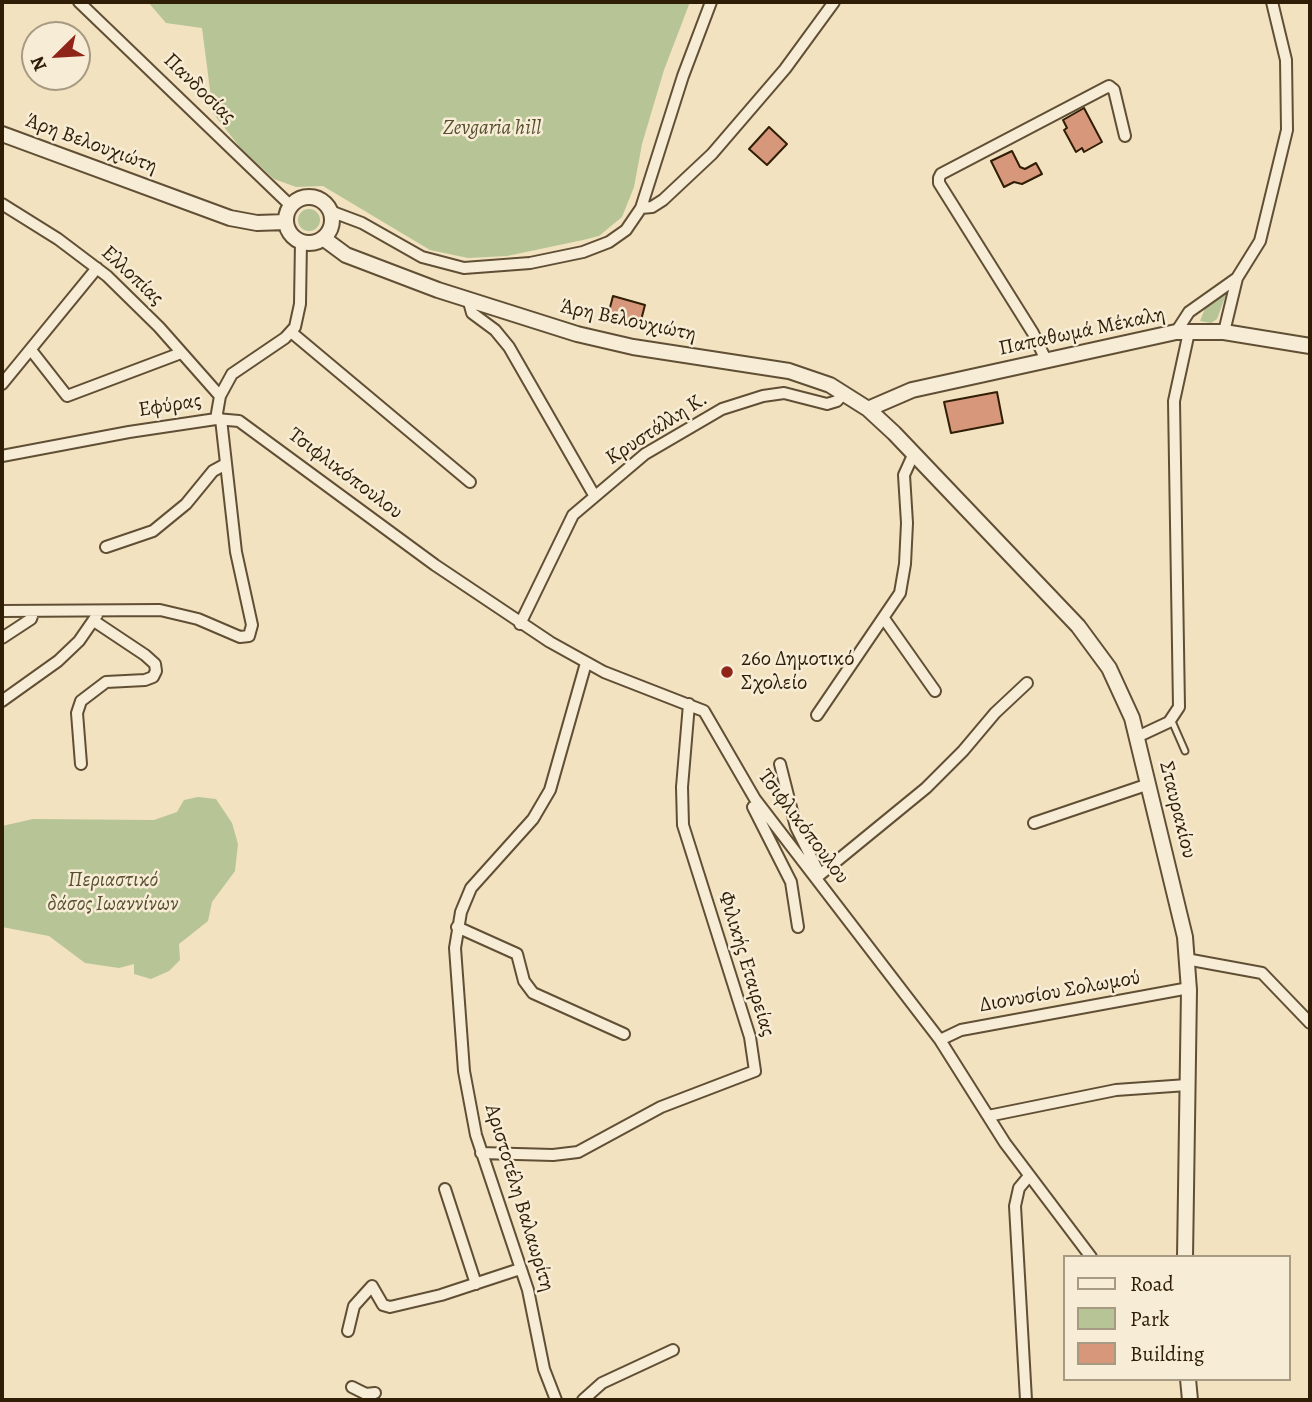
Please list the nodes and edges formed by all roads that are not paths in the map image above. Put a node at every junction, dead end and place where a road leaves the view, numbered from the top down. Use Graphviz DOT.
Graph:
graph roads {
  1 [pos="79,2"];
  2 [pos="711,2"];
  3 [pos="834,2"];
  4 [pos="1272,2"];
  5 [pos="2,134"];
  6 [pos="1125,136"];
  7 [pos="2,205"];
  8 [pos="290,206"];
  9 [pos="641,208"];
  10 [pos="330,211"];
  11 [pos="286,222"];
  12 [pos="323,238"];
  13 [pos="301,241"];
  14 [pos="97,268"];
  15 [pos="1237,278"];
  16 [pos="469,302"];
  17 [pos="291,332"];
  18 [pos="1183,332"];
  19 [pos="1224,332"];
  20 [pos="1310,346"];
  21 [pos="31,350"];
  22 [pos="181,353"];
  23 [pos="1047,362"];
  24 [pos="2,384"];
  25 [pos="844,393"];
  26 [pos="220,396"];
  27 [pos="868,409"];
  28 [pos="219,419"];
  29 [pos="914,453"];
  30 [pos="2,456"];
  31 [pos="224,465"];
  32 [pos="470,482"];
  33 [pos="594,495"];
  34 [pos="106,547"];
  35 [pos="100,610"];
  36 [pos="2,611"];
  37 [pos="33,613"];
  38 [pos="885,620"];
  39 [pos="94,621"];
  40 [pos="520,624"];
  41 [pos="2,638"];
  42 [pos="586,663"];
  43 [pos="1027,683"];
  44 [pos="935,691"];
  45 [pos="2,701"];
  46 [pos="689,704"];
  47 [pos="817,715"];
  48 [pos="1171,719"];
  49 [pos="1137,737"];
  50 [pos="1185,751"];
  51 [pos="81,764"];
  52 [pos="780,764"];
  53 [pos="1149,784"];
  54 [pos="750,792"];
  55 [pos="1034,823"];
  56 [pos="816,878"];
  57 [pos="457,927"];
  58 [pos="798,927"];
  59 [pos="1186,959"];
  60 [pos="1189,988"];
  61 [pos="1310,1023"];
  62 [pos="624,1034"];
  63 [pos="940,1040"];
  64 [pos="1186,1085"];
  65 [pos="988,1116"];
  66 [pos="481,1153"];
  67 [pos="1029,1176"];
  68 [pos="445,1189"];
  69 [pos="1089,1255"];
  70 [pos="1185,1255"];
  71 [pos="520,1269"];
  72 [pos="476,1284"];
  73 [pos="348,1331"];
  74 [pos="673,1350"];
  75 [pos="1188,1381"];
  76 [pos="352,1387"];
  77 [pos="375,1392"];
  78 [pos="556,1400"];
  79 [pos="583,1400"];
  80 [pos="1026,1400"];
  81 [pos="1190,1400"];
  1 -- 8 [label="street, Πανδοσίας"];
  2 -- 9 [label="street"];
  3 -- 9 [label="street"];
  4 -- 15 [label="street"];
  5 -- 11 [label="street, Άρη Βελουχιώτη"];
  6 -- 23 [label="street"];
  7 -- 14 [label="street, Ελλοπίας"];
  8 -- 10 [label="street"];
  8 -- 11 [label="street"];
  9 -- 10 [label="street"];
  10 -- 12 [label="street"];
  11 -- 13 [label="street"];
  12 -- 13 [label="street"];
  12 -- 16 [label="street, Άρη Βελουχιώτη"];
  13 -- 17 [label="street"];
  14 -- 21 [label="street"];
  14 -- 22 [label="street, Ελλοπίας"];
  15 -- 18 [label="street"];
  15 -- 19 [label="street"];
  16 -- 25 [label="street, Άρη Βελουχιώτη"];
  16 -- 33 [label="street"];
  17 -- 26 [label="street, Εφύρας"];
  17 -- 32 [label="street"];
  18 -- 19 [label="street, Παπαθωμά Μέκαλη"];
  18 -- 23 [label="street, Παπαθωμά Μέκαλη"];
  18 -- 48 [label="street"];
  19 -- 20 [label="street, Παπαθωμά Μέκαλη"];
  21 -- 22 [label="street"];
  21 -- 24 [label="street"];
  22 -- 26 [label="street, Ελλοπίας"];
  23 -- 27 [label="street, Παπαθωμά Μέκαλη"];
  25 -- 27 [label="street, Άρη Βελουχιώτη"];
  25 -- 33 [label="street, Κρυστάλλη Κ."];
  26 -- 28 [label="street, Εφύρας"];
  27 -- 29 [label="street, Άρη Βελουχιώτη"];
  28 -- 30 [label="street, Εφύρας"];
  28 -- 31 [label="street"];
  28 -- 40 [label="street, Τσιφλικόπουλου"];
  29 -- 38 [label="street"];
  29 -- 49 [label="street, Σταυρακίου"];
  31 -- 34 [label="street"];
  31 -- 35 [label="street"];
  33 -- 40 [label="street, Κρυστάλλη Κ."];
  35 -- 37 [label="street"];
  35 -- 39 [label="street"];
  36 -- 37 [label="street"];
  37 -- 41 [label="street"];
  38 -- 44 [label="street"];
  38 -- 47 [label="street"];
  39 -- 45 [label="street"];
  39 -- 51 [label="street"];
  40 -- 42 [label="street, Τσιφλικόπουλου"];
  42 -- 46 [label="street, Τσιφλικόπουλου"];
  42 -- 57 [label="street, Αριστοτέλη Βαλαωρίτη"];
  43 -- 56 [label="street"];
  46 -- 54 [label="street, Τσιφλικόπουλου"];
  46 -- 66 [label="street, Φιλικής Εταιρείας"];
  48 -- 49 [label="street"];
  48 -- 50 [label="lane"];
  49 -- 53 [label="street, Σταυρακίου"];
  52 -- 56 [label="street"];
  53 -- 55 [label="street"];
  53 -- 59 [label="street, Σταυρακίου"];
  54 -- 56 [label="street, Τσιφλικόπουλου"];
  54 -- 58 [label="street"];
  56 -- 63 [label="street, Τσιφλικόπουλου"];
  57 -- 62 [label="street"];
  57 -- 66 [label="street, Αριστοτέλη Βαλαωρίτη"];
  59 -- 60 [label="street, Σταυρακίου"];
  59 -- 61 [label="street"];
  60 -- 63 [label="street, Διονυσίου Σολωμού"];
  60 -- 64 [label="street, Σταυρακίου"];
  63 -- 65 [label="street, Τσιφλικόπουλου"];
  64 -- 65 [label="street"];
  64 -- 70 [label="street, Σταυρακίου"];
  65 -- 67 [label="street, Τσιφλικόπουλου"];
  66 -- 71 [label="street, Αριστοτέλη Βαλαωρίτη"];
  67 -- 69 [label="street, Τσιφλικόπουλου"];
  67 -- 80 [label="street"];
  68 -- 72 [label="street"];
  71 -- 72 [label="street"];
  71 -- 78 [label="street, Αριστοτέλη Βαλαωρίτη"];
  72 -- 73 [label="street"];
  74 -- 79 [label="street"];
  75 -- 81 [label="street"];
  76 -- 77 [label="street"];
}
